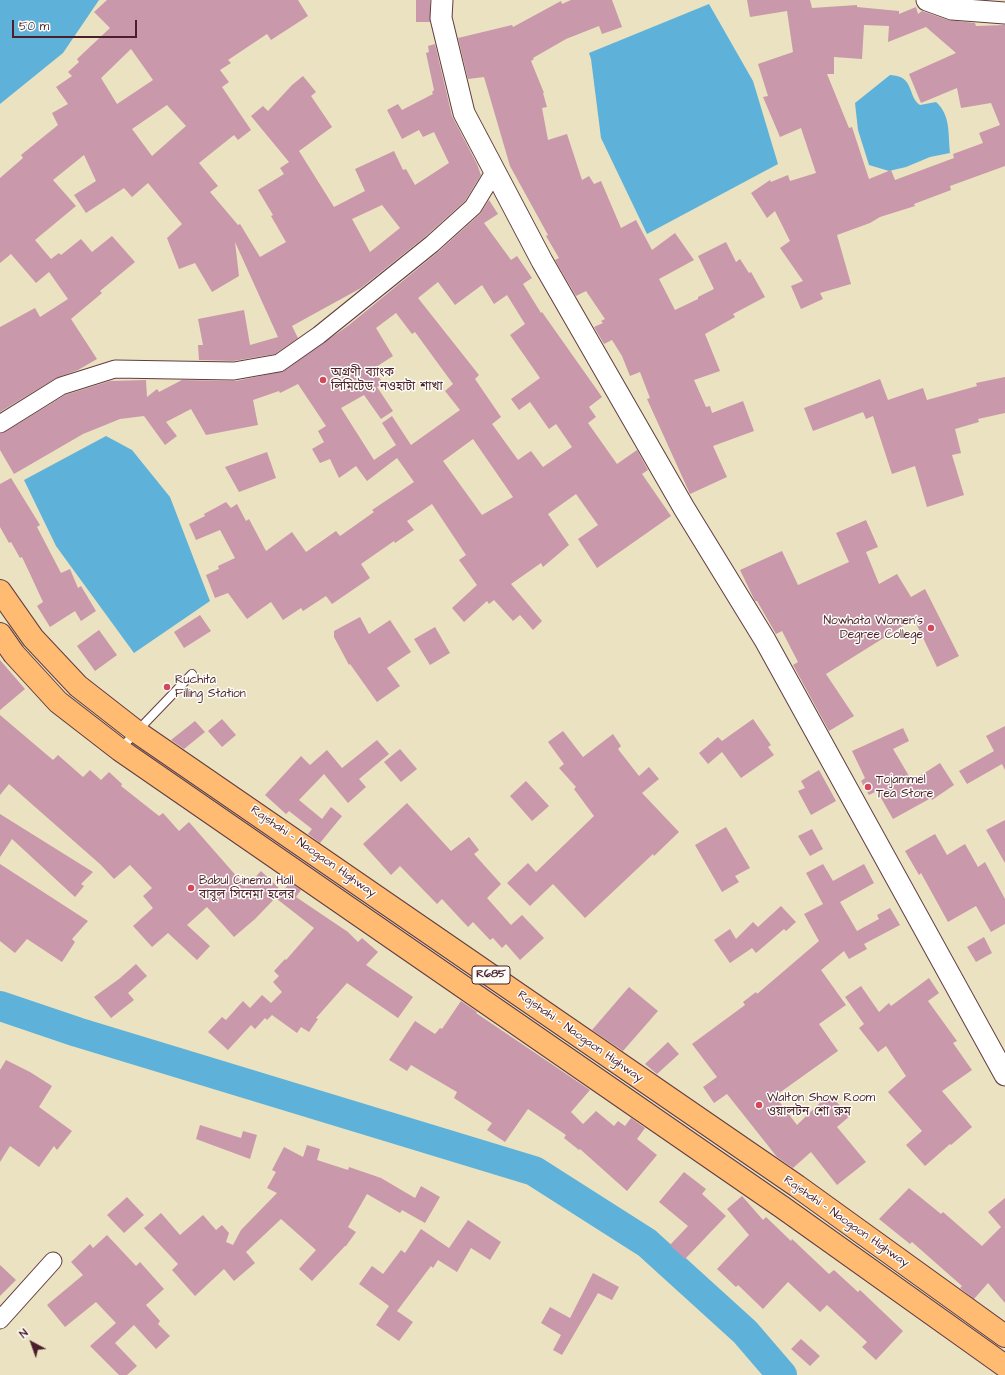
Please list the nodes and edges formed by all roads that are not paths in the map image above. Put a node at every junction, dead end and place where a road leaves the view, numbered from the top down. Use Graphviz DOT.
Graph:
graph roads {
  1 [pos="442,0"];
  2 [pos="927,0"];
  3 [pos="1005,13"];
  4 [pos="495,171"];
  5 [pos="0,424"];
  6 [pos="0,591"];
  7 [pos="0,634"];
  8 [pos="192,674"];
  9 [pos="137,732"];
  10 [pos="120,750"];
  11 [pos="1005,1076"];
  12 [pos="53,1261"];
  13 [pos="0,1320"];
  14 [pos="1005,1336"];
  15 [pos="1005,1366"];
  1 -- 4 [label="street"];
  2 -- 3 [label="street"];
  4 -- 5 [label="street"];
  4 -- 11 [label="street"];
  6 -- 9 [label="main road, Rajshahi - Naogaon Highway / R685"];
  7 -- 10 [label="main road, Rajshahi - Naogaon Highway / R685"];
  8 -- 9 [label="lane"];
  9 -- 10 [label="lane"];
  9 -- 14 [label="main road, Rajshahi - Naogaon Highway / R685"];
  10 -- 15 [label="main road, Rajshahi - Naogaon Highway / R685"];
  12 -- 13 [label="street"];
}
